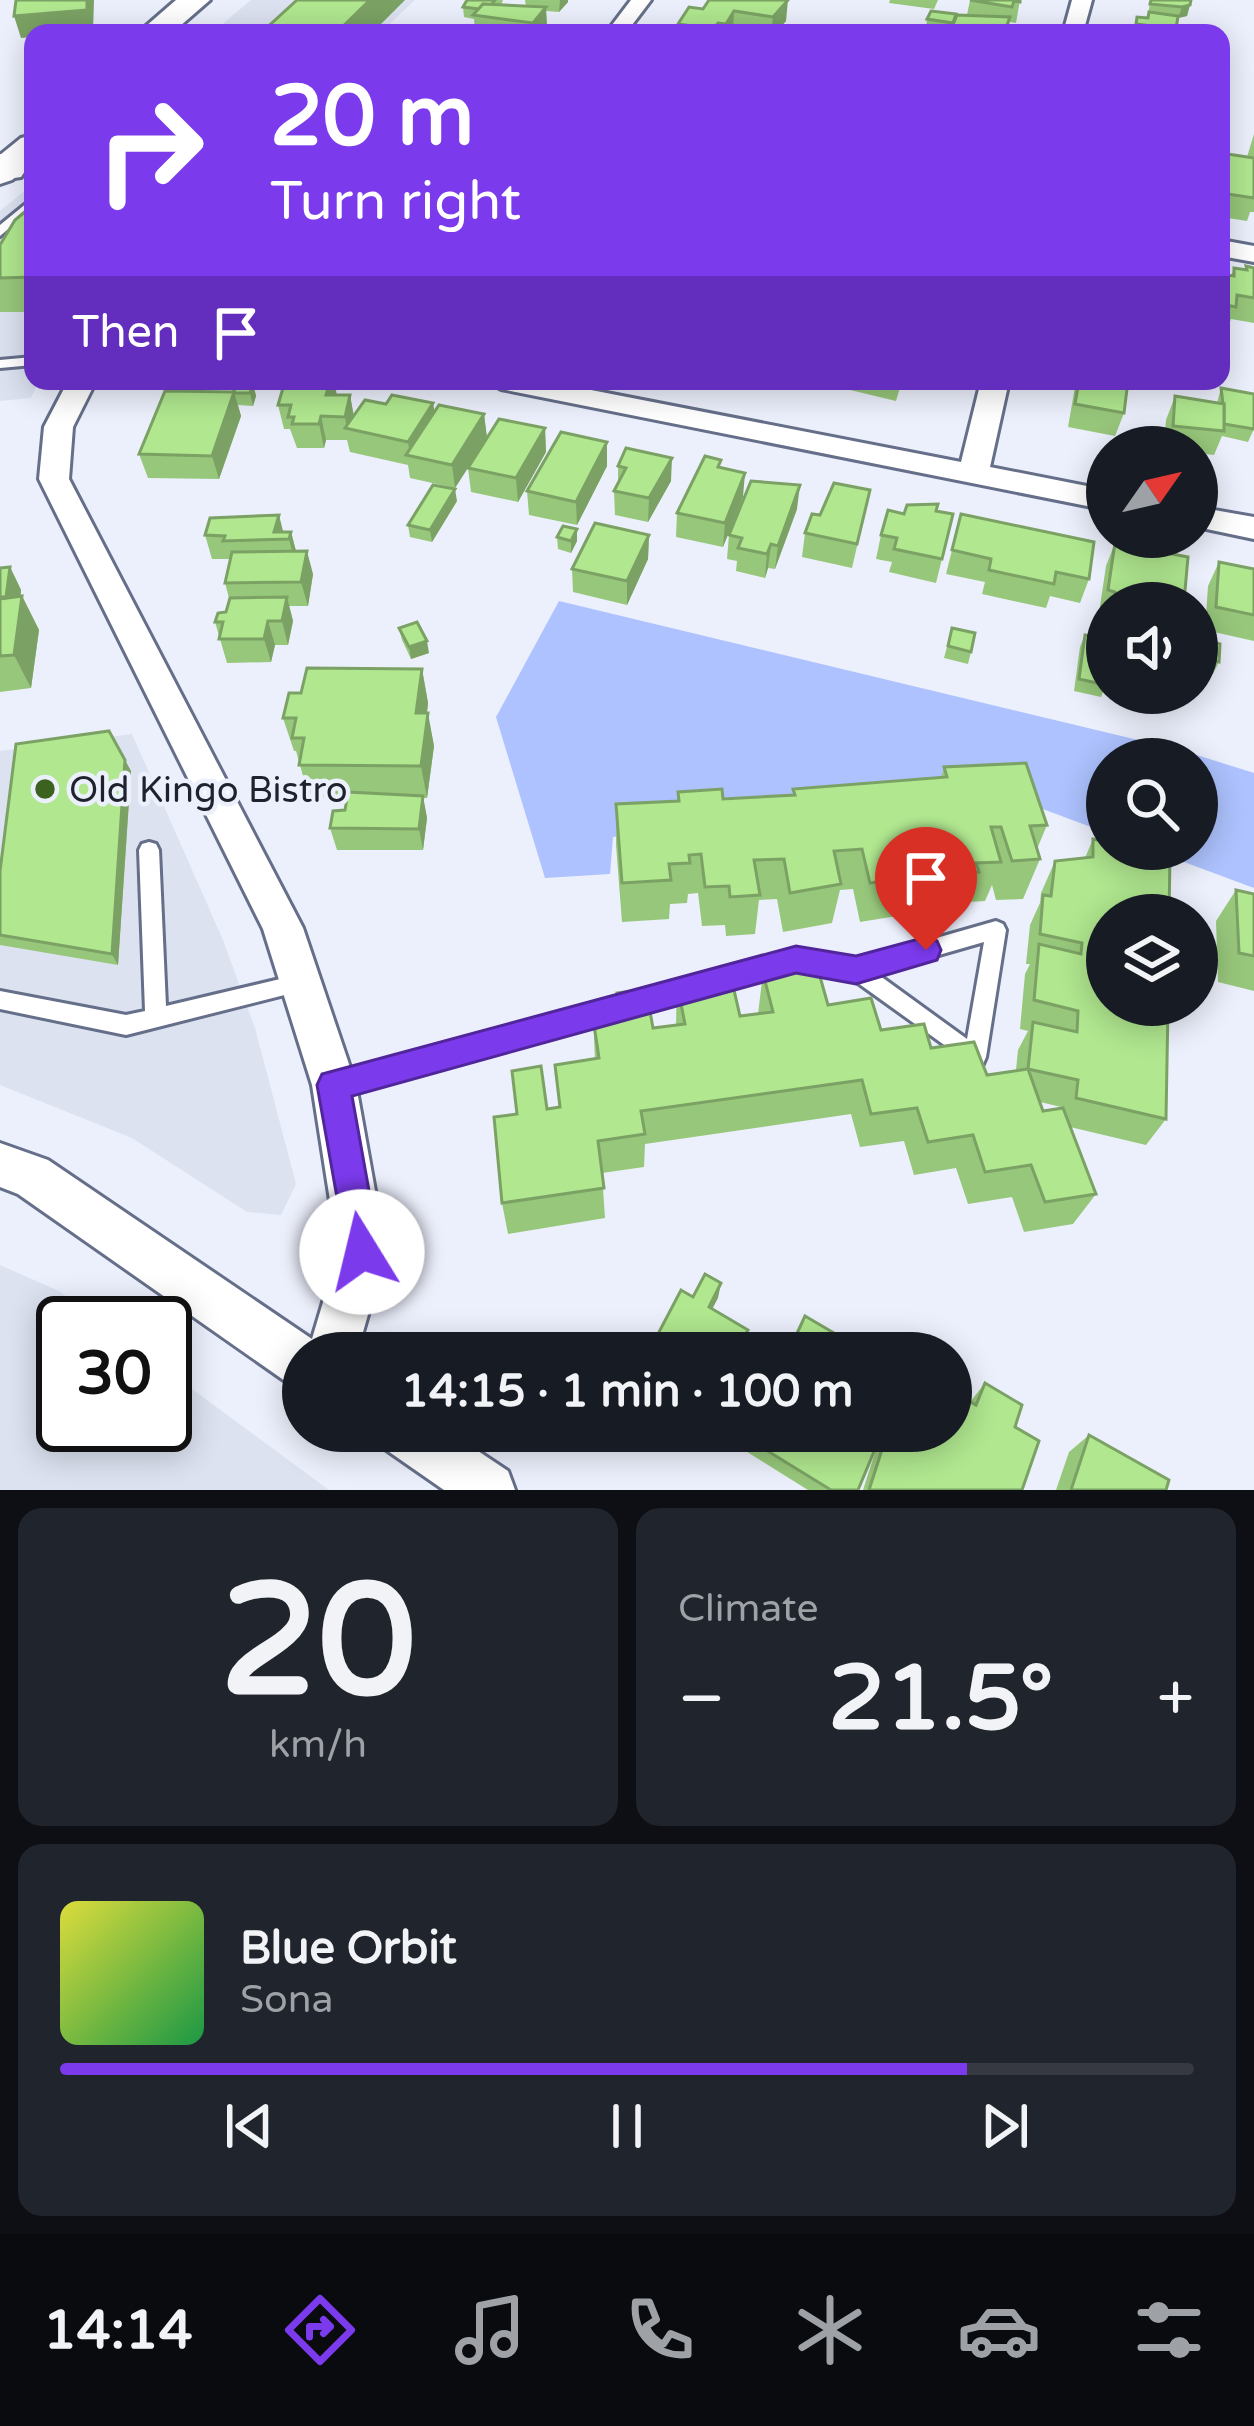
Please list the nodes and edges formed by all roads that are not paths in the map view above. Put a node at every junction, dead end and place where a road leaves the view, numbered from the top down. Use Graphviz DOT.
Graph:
graph roads {
  1 [pos="194,0"];
  2 [pos="641,0"];
  3 [pos="164,24"];
  4 [pos="623,24"];
  5 [pos="24,125"];
  6 [pos="8,157"];
  7 [pos="24,210"];
  8 [pos="0,232"];
  9 [pos="77,390"];
  10 [pos="547,390"];
  11 [pos="993,390"];
  12 [pos="973,474"];
  13 [pos="1086,496"];
  14 [pos="1218,521"];
  15 [pos="1254,528"];
  16 [pos="148,850"];
  17 [pos="856,970"];
  18 [pos="301,983"];
  19 [pos="0,1000"];
  20 [pos="156,1018"];
  21 [pos="334,1085"];
  22 [pos="0,1165"];
  23 [pos="338,1332"];
  24 [pos="282,1349"];
  25 [pos="434,1452"];
  26 [pos="489,1490"];
  1 -- 3 [label="main road"];
  2 -- 4 [label="street"];
  5 -- 6 [label="main road"];
  7 -- 8 [label="lane"];
  9 -- 18 [label="street"];
  10 -- 12 [label="street"];
  11 -- 12 [label="street"];
  12 -- 13 [label="street"];
  14 -- 15 [label="street"];
  16 -- 20 [label="lane"];
  17 -- 17 [label="lane"];
  17 -- 21 [label="lane"];
  18 -- 20 [label="lane"];
  18 -- 21 [label="street"];
  19 -- 20 [label="lane"];
  21 -- 23 [label="street"];
  22 -- 24 [label="street"];
  25 -- 26 [label="street"];
}
